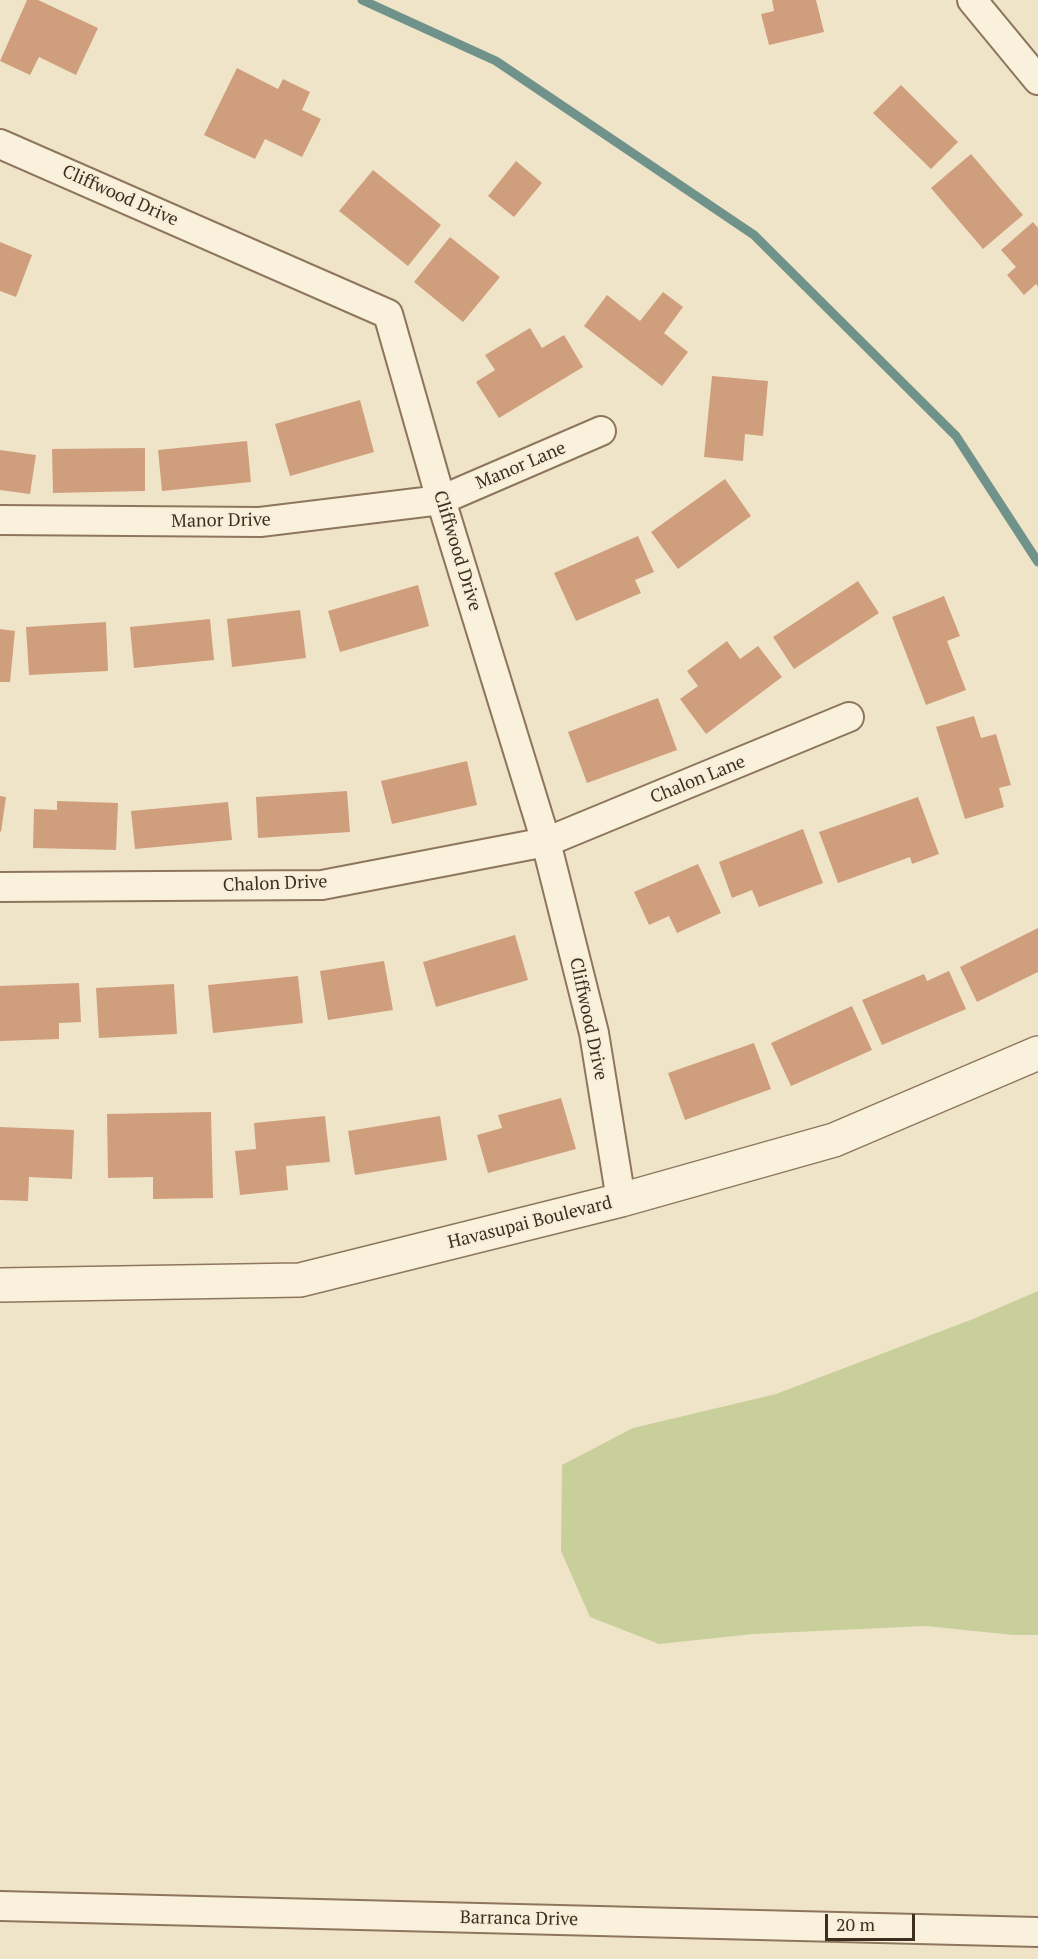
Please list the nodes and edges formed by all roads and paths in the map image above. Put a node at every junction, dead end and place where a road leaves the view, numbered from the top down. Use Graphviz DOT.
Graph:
graph roads {
  1 [pos="972,0"];
  2 [pos="1038,80"];
  3 [pos="0,144"];
  4 [pos="601,431"];
  5 [pos="441,500"];
  6 [pos="0,520"];
  7 [pos="849,717"];
  8 [pos="546,842"];
  9 [pos="0,886"];
  10 [pos="1038,1053"];
  11 [pos="621,1200"];
  12 [pos="0,1285"];
  13 [pos="0,1906"];
  14 [pos="1038,1932"];
  1 -- 2 [label="street"];
  3 -- 5 [label="street, Cliffwood Drive"];
  4 -- 5 [label="street, Manor Lane"];
  5 -- 6 [label="street, Manor Drive"];
  5 -- 8 [label="street, Cliffwood Drive"];
  7 -- 8 [label="street, Chalon Lane"];
  8 -- 9 [label="street, Chalon Drive"];
  8 -- 11 [label="street, Cliffwood Drive"];
  10 -- 11 [label="street, Havasupai Boulevard"];
  11 -- 12 [label="street, Havasupai Boulevard"];
  13 -- 14 [label="street, Barranca Drive"];
}
